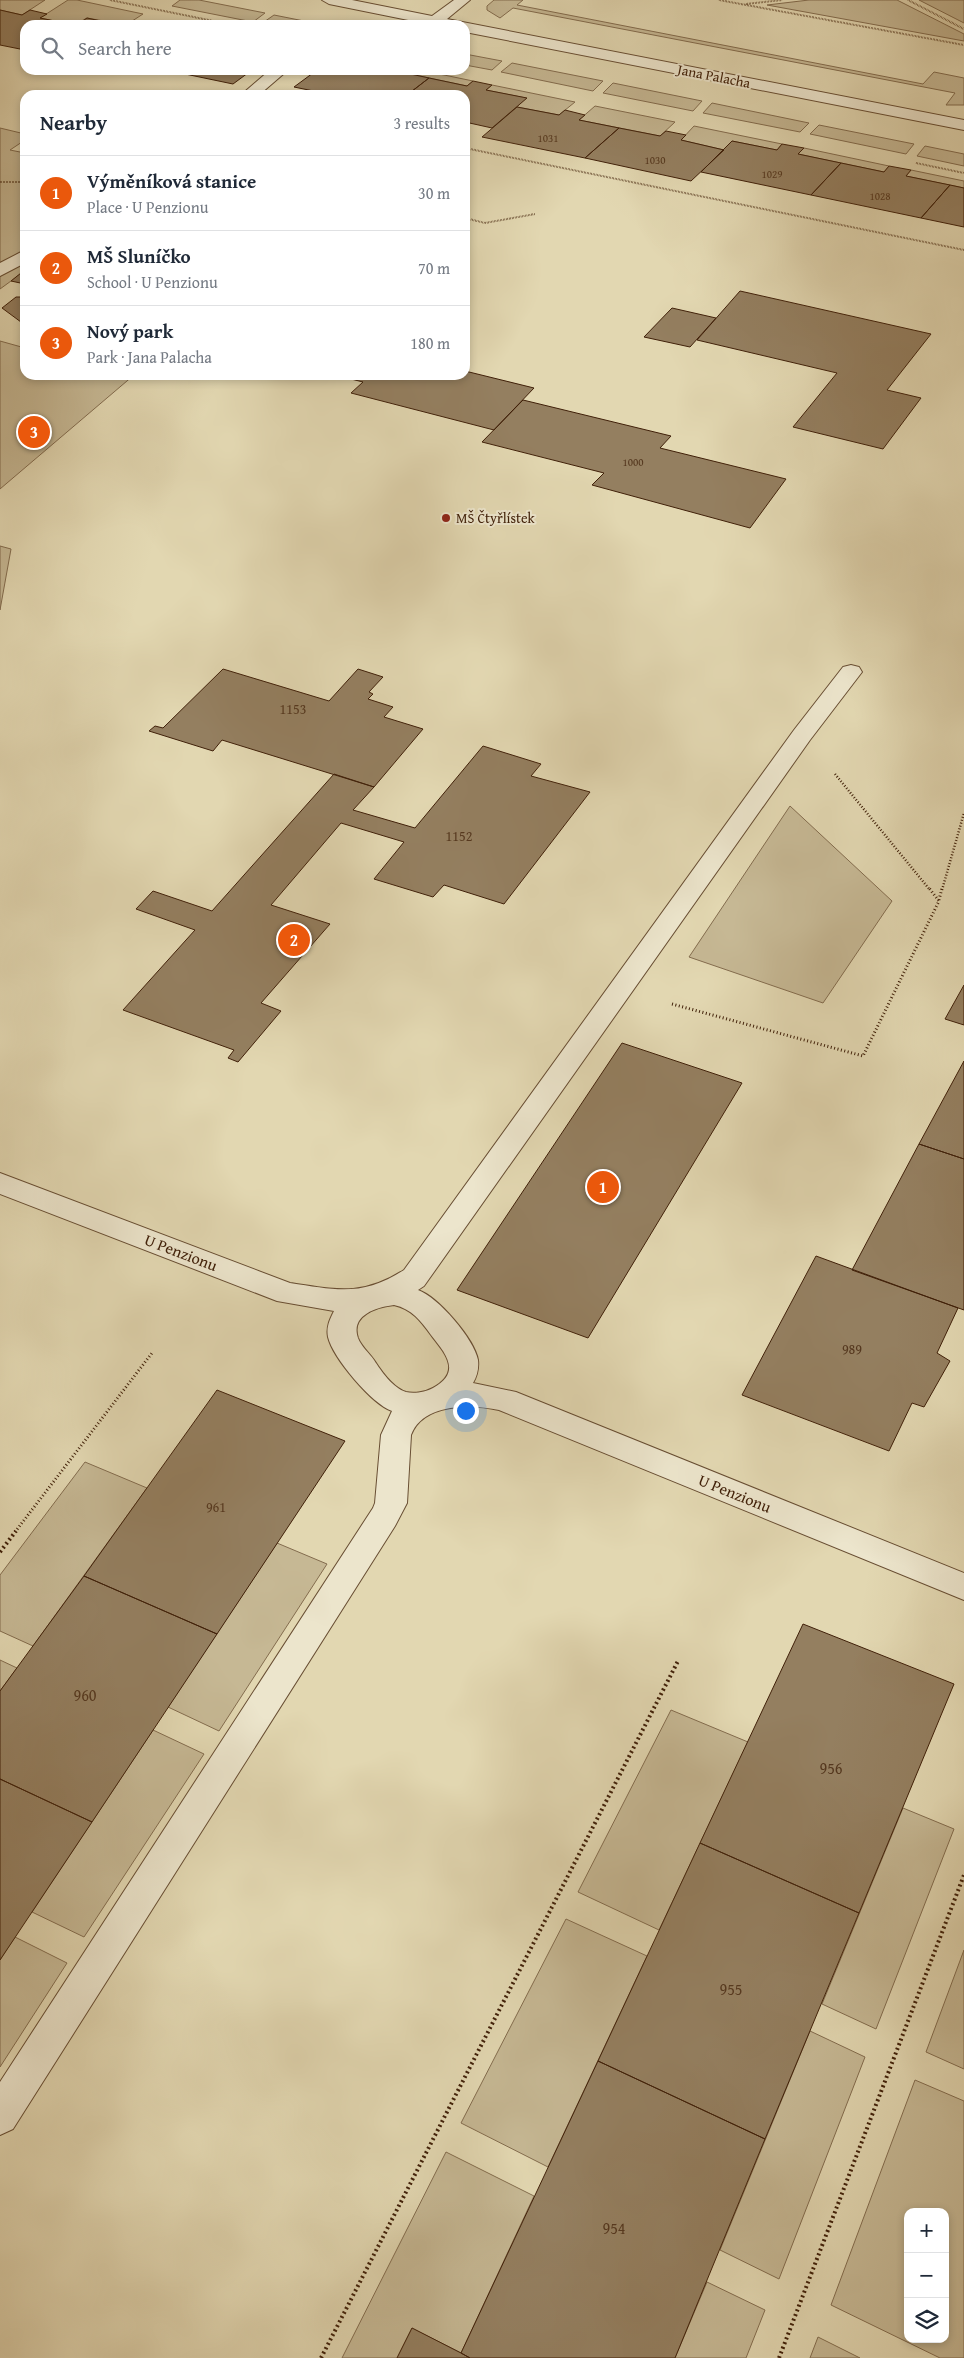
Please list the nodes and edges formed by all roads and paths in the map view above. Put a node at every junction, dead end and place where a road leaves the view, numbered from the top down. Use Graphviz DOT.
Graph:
graph roads {
  1 [pos="110,0"];
  2 [pos="329,0"];
  3 [pos="463,0"];
  4 [pos="719,0"];
  5 [pos="782,0"];
  6 [pos="908,0"];
  7 [pos="743,5"];
  8 [pos="364,7"];
  9 [pos="208,20"];
  10 [pos="345,20"];
  11 [pos="430,20"];
  12 [pos="436,20"];
  13 [pos="470,28"];
  14 [pos="964,28"];
  15 [pos="964,45"];
  16 [pos="274,75"];
  17 [pos="255,90"];
  18 [pos="964,125"];
  19 [pos="470,149"];
  20 [pos="0,182"];
  21 [pos="20,182"];
  22 [pos="535,214"];
  23 [pos="470,219"];
  24 [pos="964,250"];
  25 [pos="20,258"];
  26 [pos="0,271"];
  27 [pos="852,672"];
  28 [pos="802,735"];
  29 [pos="964,813"];
  30 [pos="939,901"];
  31 [pos="622,990"];
  32 [pos="0,1183"];
  33 [pos="372,1298"];
  34 [pos="152,1353"];
  35 [pos="462,1359"];
  36 [pos="505,1400"];
  37 [pos="433,1401"];
  38 [pos="0,1552"];
  39 [pos="964,1587"];
  40 [pos="678,1661"];
  41 [pos="964,1875"];
  42 [pos="0,2116"];
  43 [pos="321,2358"];
  44 [pos="779,2358"];
  1 -- 9 [label="path"];
  2 -- 8 [label="street"];
  3 -- 12 [label="street"];
  4 -- 7 [label="path"];
  5 -- 7 [label="path"];
  6 -- 14 [label="path"];
  7 -- 15 [label="path"];
  8 -- 10 [label="street"];
  8 -- 11 [label="street"];
  13 -- 18 [label="street, Jana Palacha"];
  16 -- 17 [label="street"];
  19 -- 24 [label="path"];
  20 -- 21 [label="path"];
  22 -- 23 [label="path"];
  25 -- 26 [label="street"];
  27 -- 28 [label="street"];
  28 -- 30 [label="path"];
  28 -- 31 [label="street"];
  29 -- 30 [label="path"];
  30 -- 31 [label="path"];
  31 -- 33 [label="street"];
  32 -- 33 [label="street, U Penzionu"];
  33 -- 35 [label="street"];
  33 -- 37 [label="street"];
  34 -- 38 [label="path"];
  35 -- 36 [label="street"];
  35 -- 37 [label="street"];
  36 -- 37 [label="street"];
  36 -- 39 [label="street, U Penzionu"];
  37 -- 42 [label="street"];
  40 -- 43 [label="path"];
  41 -- 44 [label="path"];
}
